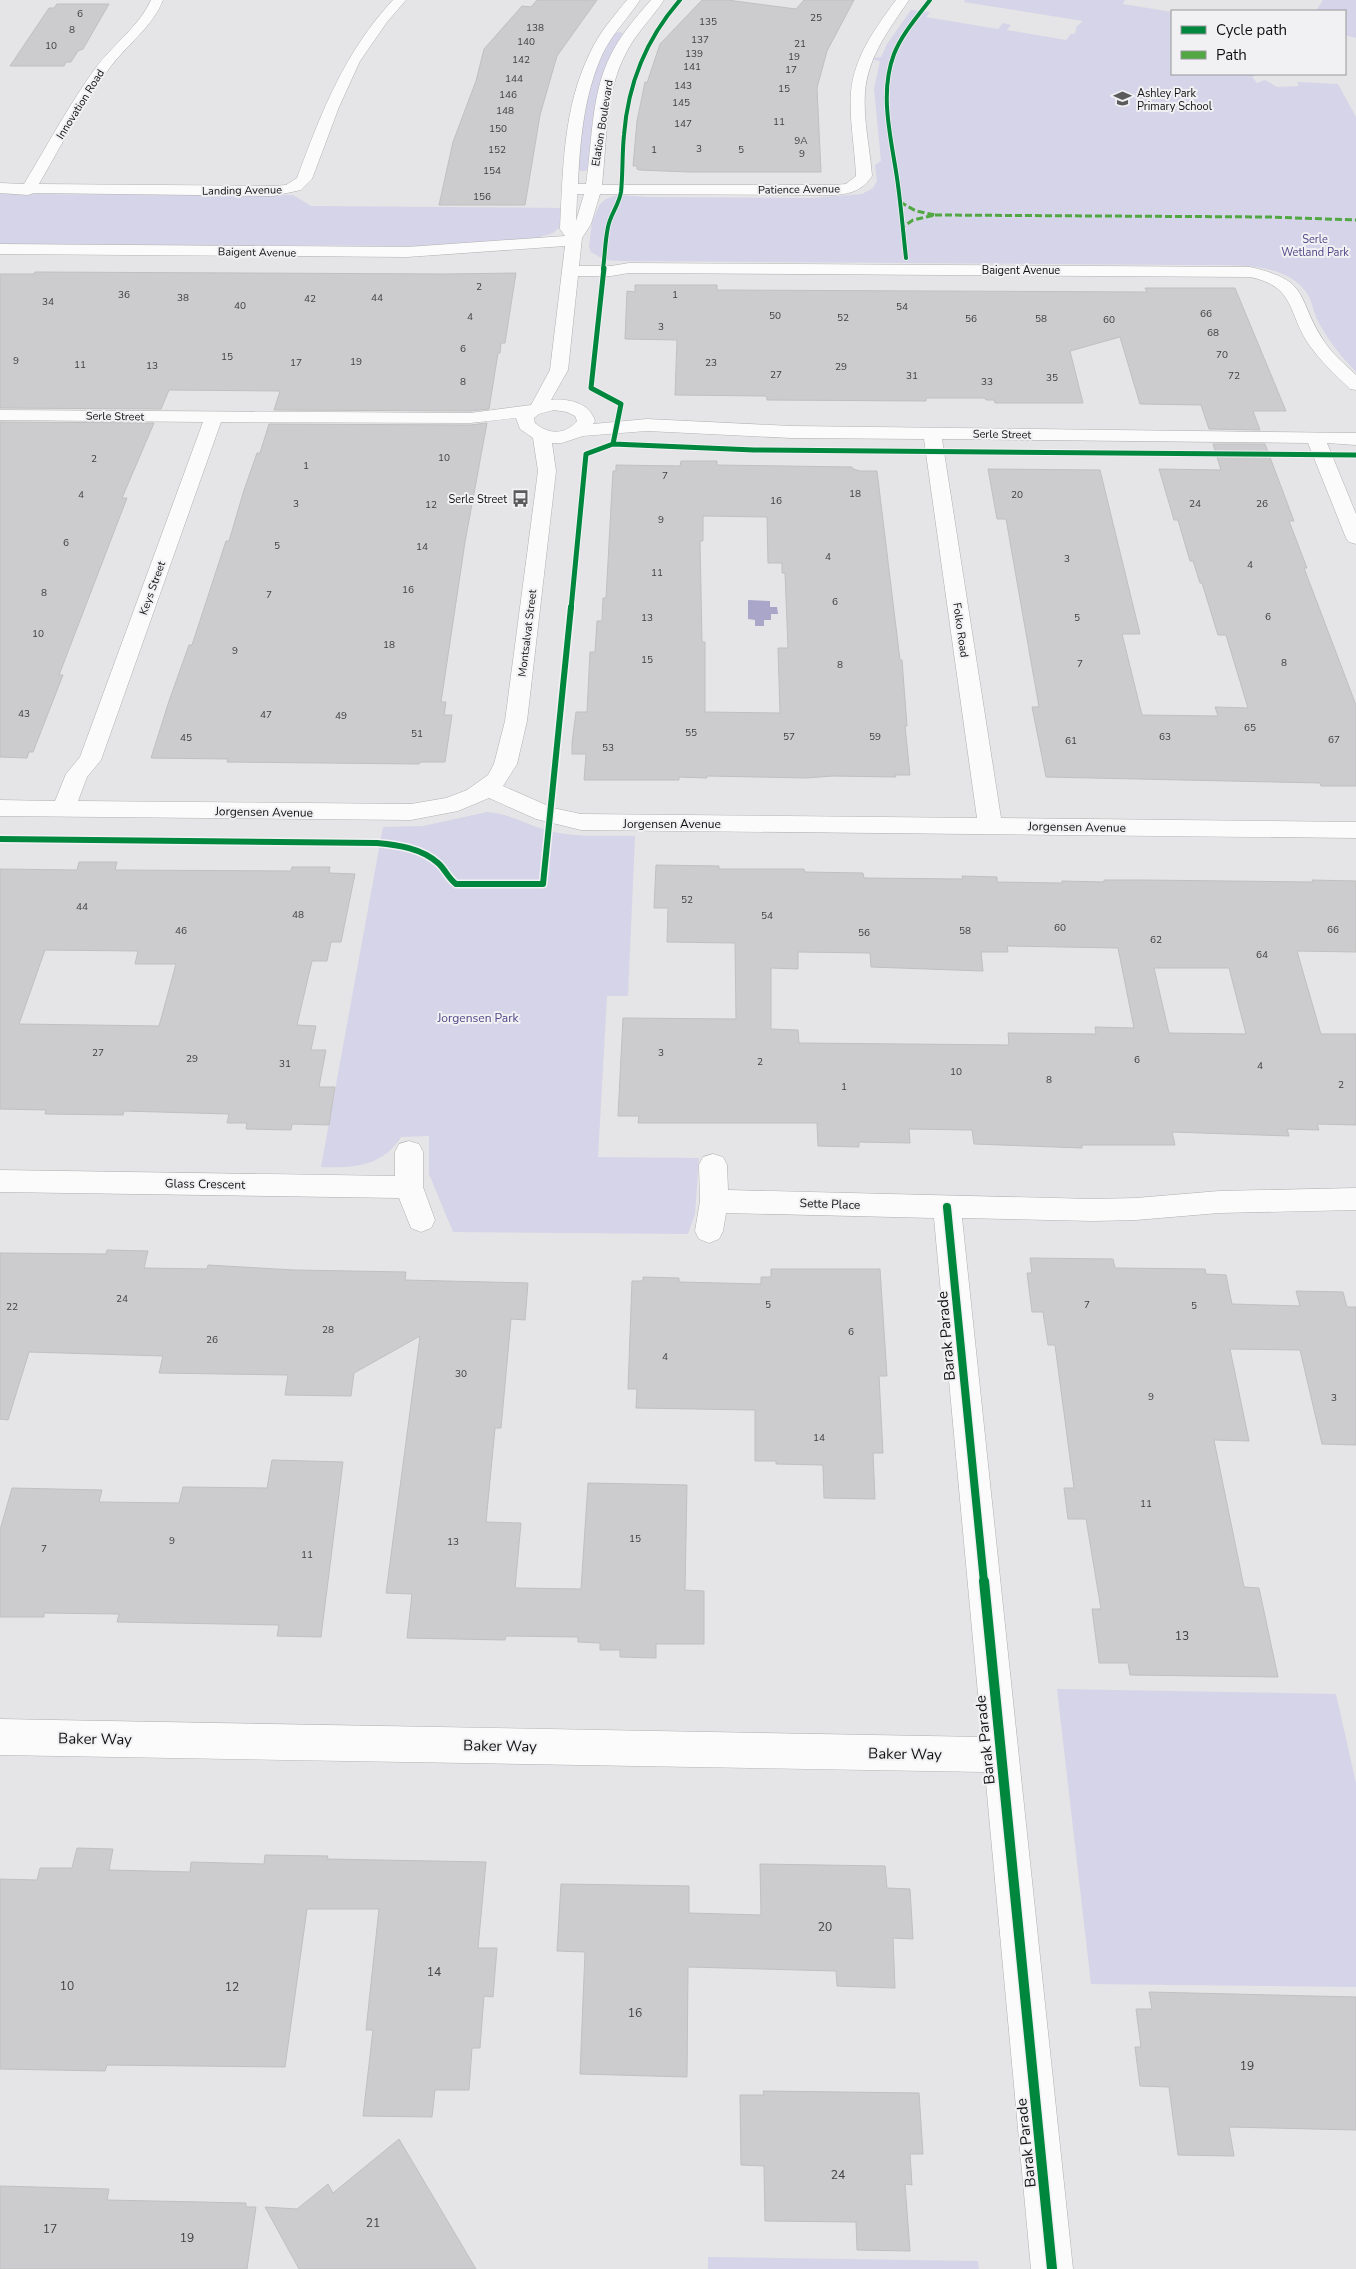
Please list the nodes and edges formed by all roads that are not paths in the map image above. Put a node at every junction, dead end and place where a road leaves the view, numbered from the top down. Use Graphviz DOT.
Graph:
graph roads {
  1 [pos="156,0"];
  2 [pos="400,0"];
  3 [pos="634,0"];
  4 [pos="658,0"];
  5 [pos="902,0"];
  6 [pos="611,27"];
  7 [pos="634,29"];
  8 [pos="0,188"];
  9 [pos="571,189"];
  10 [pos="593,189"];
  11 [pos="28,190"];
  12 [pos="573,246"];
  13 [pos="0,249"];
  14 [pos="559,370"];
  15 [pos="1356,385"];
  16 [pos="579,410"];
  17 [pos="0,415"];
  18 [pos="214,417"];
  19 [pos="534,421"];
  20 [pos="647,425"];
  21 [pos="575,433"];
  22 [pos="932,433"];
  23 [pos="1315,437"];
  24 [pos="1356,439"];
  25 [pos="547,472"];
  26 [pos="1356,538"];
  27 [pos="488,788"];
  28 [pos="0,808"];
  29 [pos="72,808"];
  30 [pos="990,826"];
  31 [pos="1356,830"];
  32 [pos="409,1152"];
  33 [pos="713,1165"];
  34 [pos="0,1181"];
  35 [pos="409,1187"];
  36 [pos="1356,1200"];
  37 [pos="714,1201"];
  38 [pos="947,1207"];
  39 [pos="421,1220"];
  40 [pos="709,1231"];
  41 [pos="0,1737"];
  42 [pos="1000,1755"];
  43 [pos="1052,2269"];
  1 -- 11 [label="street, Innovation Road"];
  2 -- 11 [label="street, Landing Avenue"];
  3 -- 6 [label="street, Elation Boulevard"];
  4 -- 7 [label="street, Elation Boulevard"];
  5 -- 10 [label="street, Patience Avenue"];
  6 -- 7 [label="street"];
  6 -- 9 [label="street, Elation Boulevard"];
  7 -- 10 [label="street, Elation Boulevard"];
  8 -- 11 [label="street, Landing Avenue"];
  9 -- 10 [label="street, Patience Avenue"];
  9 -- 12 [label="street, Elation Boulevard"];
  10 -- 12 [label="street, Elation Boulevard"];
  12 -- 13 [label="street, Baigent Avenue"];
  12 -- 14 [label="street"];
  12 -- 15 [label="street, Baigent Avenue"];
  14 -- 16 [label="street"];
  14 -- 19 [label="street"];
  16 -- 19 [label="street, Serle Street"];
  16 -- 20 [label="street, Serle Street"];
  16 -- 21 [label="street"];
  17 -- 18 [label="street, Serle Street"];
  18 -- 19 [label="street, Serle Street"];
  18 -- 29 [label="street, Keys Street"];
  19 -- 21 [label="street, Serle Street"];
  19 -- 25 [label="street, Montsalvat Street"];
  20 -- 21 [label="street, Serle Street"];
  20 -- 22 [label="street, Serle Street"];
  21 -- 25 [label="street, Montsalvat Street"];
  22 -- 23 [label="street, Serle Street"];
  22 -- 30 [label="street, Folko Road"];
  23 -- 24 [label="street, Serle Street"];
  23 -- 26 [label="street"];
  25 -- 27 [label="street, Montsalvat Street"];
  27 -- 29 [label="street, Jorgensen Avenue"];
  27 -- 30 [label="street, Jorgensen Avenue"];
  28 -- 29 [label="street, Jorgensen Avenue"];
  30 -- 31 [label="street, Jorgensen Avenue"];
  32 -- 35 [label="street"];
  33 -- 37 [label="street"];
  34 -- 35 [label="street, Glass Crescent"];
  35 -- 39 [label="street"];
  36 -- 38 [label="street"];
  37 -- 38 [label="street, Sette Place"];
  37 -- 40 [label="street"];
  38 -- 42 [label="street, Barak Parade"];
  41 -- 42 [label="street, Baker Way"];
  42 -- 43 [label="street, Barak Parade"];
}
